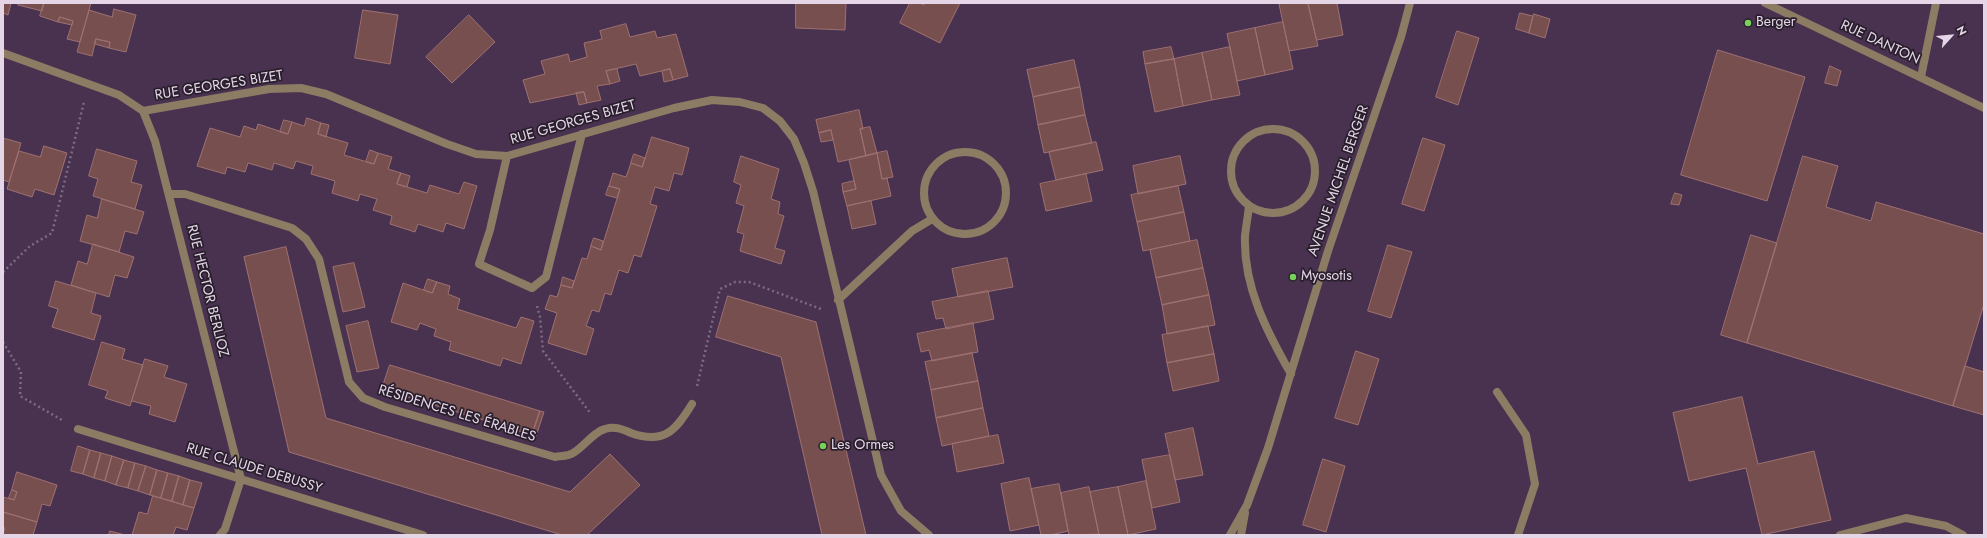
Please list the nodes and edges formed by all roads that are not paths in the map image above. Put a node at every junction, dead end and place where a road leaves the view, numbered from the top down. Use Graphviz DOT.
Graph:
graph roads {
  1 [pos="1410,3"];
  2 [pos="1765,3"];
  3 [pos="1936,3"];
  4 [pos="3,53"];
  5 [pos="1921,77"];
  6 [pos="1984,108"];
  7 [pos="143,111"];
  8 [pos="582,134"];
  9 [pos="507,156"];
  10 [pos="169,194"];
  11 [pos="1249,206"];
  12 [pos="932,219"];
  13 [pos="838,300"];
  14 [pos="1290,374"];
  15 [pos="1497,392"];
  16 [pos="692,404"];
  17 [pos="78,429"];
  18 [pos="241,479"];
  19 [pos="1247,505"];
  20 [pos="220,535"];
  21 [pos="423,535"];
  22 [pos="929,535"];
  23 [pos="1230,535"];
  24 [pos="1241,535"];
  25 [pos="1518,535"];
  26 [pos="1840,535"];
  27 [pos="1963,535"];
  1 -- 14 [label="street, AVENUE MICHEL BERGER"];
  2 -- 5 [label="street, RUE DANTON"];
  3 -- 5 [label="street"];
  4 -- 7 [label="street"];
  5 -- 6 [label="street, RUE DANTON"];
  7 -- 9 [label="street, RUE GEORGES BIZET"];
  7 -- 10 [label="street, RUE HECTOR BERLIOZ"];
  8 -- 9 [label="street, RUE GEORGES BIZET"];
  8 -- 9 [label="street"];
  8 -- 13 [label="street, RUE GEORGES BIZET"];
  10 -- 16 [label="street, RÉSIDENCES LES ÉRABLES"];
  10 -- 18 [label="street, RUE HECTOR BERLIOZ"];
  11 -- 11 [label="street"];
  11 -- 14 [label="street"];
  12 -- 12 [label="street"];
  12 -- 13 [label="street"];
  13 -- 22 [label="street, RUE GEORGES BIZET"];
  14 -- 19 [label="street, AVENUE MICHEL BERGER"];
  15 -- 25 [label="street"];
  17 -- 18 [label="street, RUE CLAUDE DEBUSSY"];
  18 -- 20 [label="street"];
  18 -- 21 [label="street, RUE CLAUDE DEBUSSY"];
  19 -- 23 [label="street, AVENUE MICHEL BERGER"];
  19 -- 24 [label="street, AVENUE MICHEL BERGER"];
  26 -- 27 [label="street"];
}
